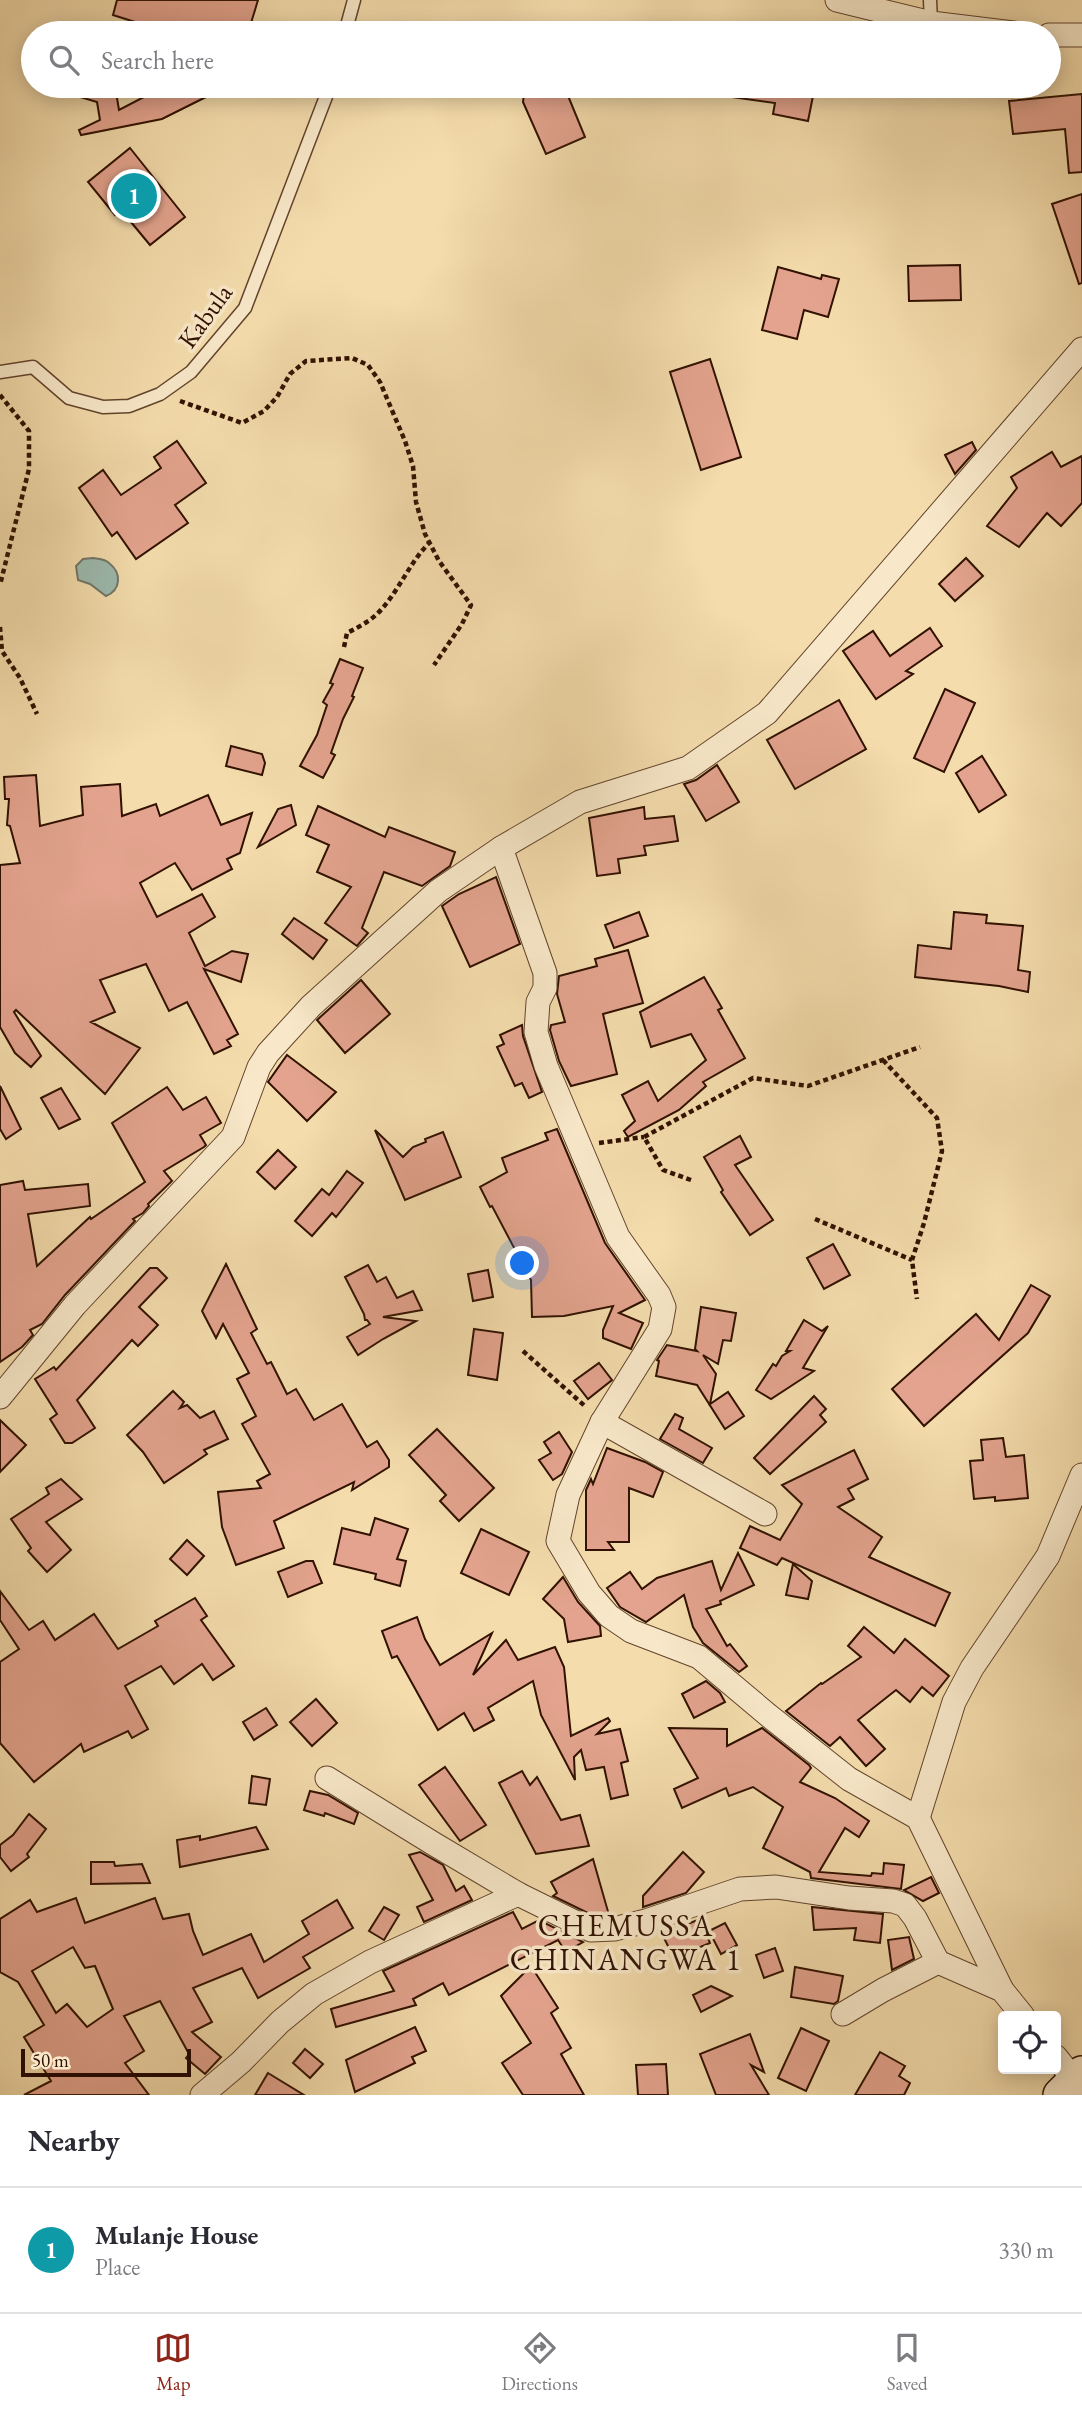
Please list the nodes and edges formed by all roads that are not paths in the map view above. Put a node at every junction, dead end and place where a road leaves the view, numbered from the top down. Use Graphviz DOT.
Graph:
graph roads {
  1 [pos="355,0"];
  2 [pos="837,0"];
  3 [pos="930,0"];
  4 [pos="349,21"];
  5 [pos="923,21"];
  6 [pos="931,21"];
  7 [pos="1082,35"];
  8 [pos="1061,36"];
  9 [pos="325,98"];
  10 [pos="1082,349"];
  11 [pos="0,372"];
  12 [pos="501,848"];
  13 [pos="0,1397"];
  14 [pos="602,1422"];
  15 [pos="1082,1475"];
  16 [pos="765,1514"];
  17 [pos="327,1777"];
  18 [pos="918,1818"];
  19 [pos="518,1894"];
  20 [pos="939,1962"];
  21 [pos="1002,1990"];
  22 [pos="1019,2011"];
  23 [pos="844,2014"];
  24 [pos="202,2095"];
  1 -- 4 [label="lane"];
  2 -- 5 [label="street"];
  3 -- 6 [label="lane"];
  7 -- 8 [label="street"];
  9 -- 11 [label="lane, Kabula"];
  10 -- 12 [label="street"];
  12 -- 13 [label="street"];
  12 -- 14 [label="street"];
  14 -- 16 [label="street"];
  14 -- 18 [label="street"];
  15 -- 18 [label="street"];
  17 -- 19 [label="street"];
  18 -- 21 [label="street"];
  19 -- 20 [label="street"];
  19 -- 24 [label="street"];
  20 -- 21 [label="street"];
  20 -- 23 [label="street"];
  21 -- 22 [label="street"];
}
